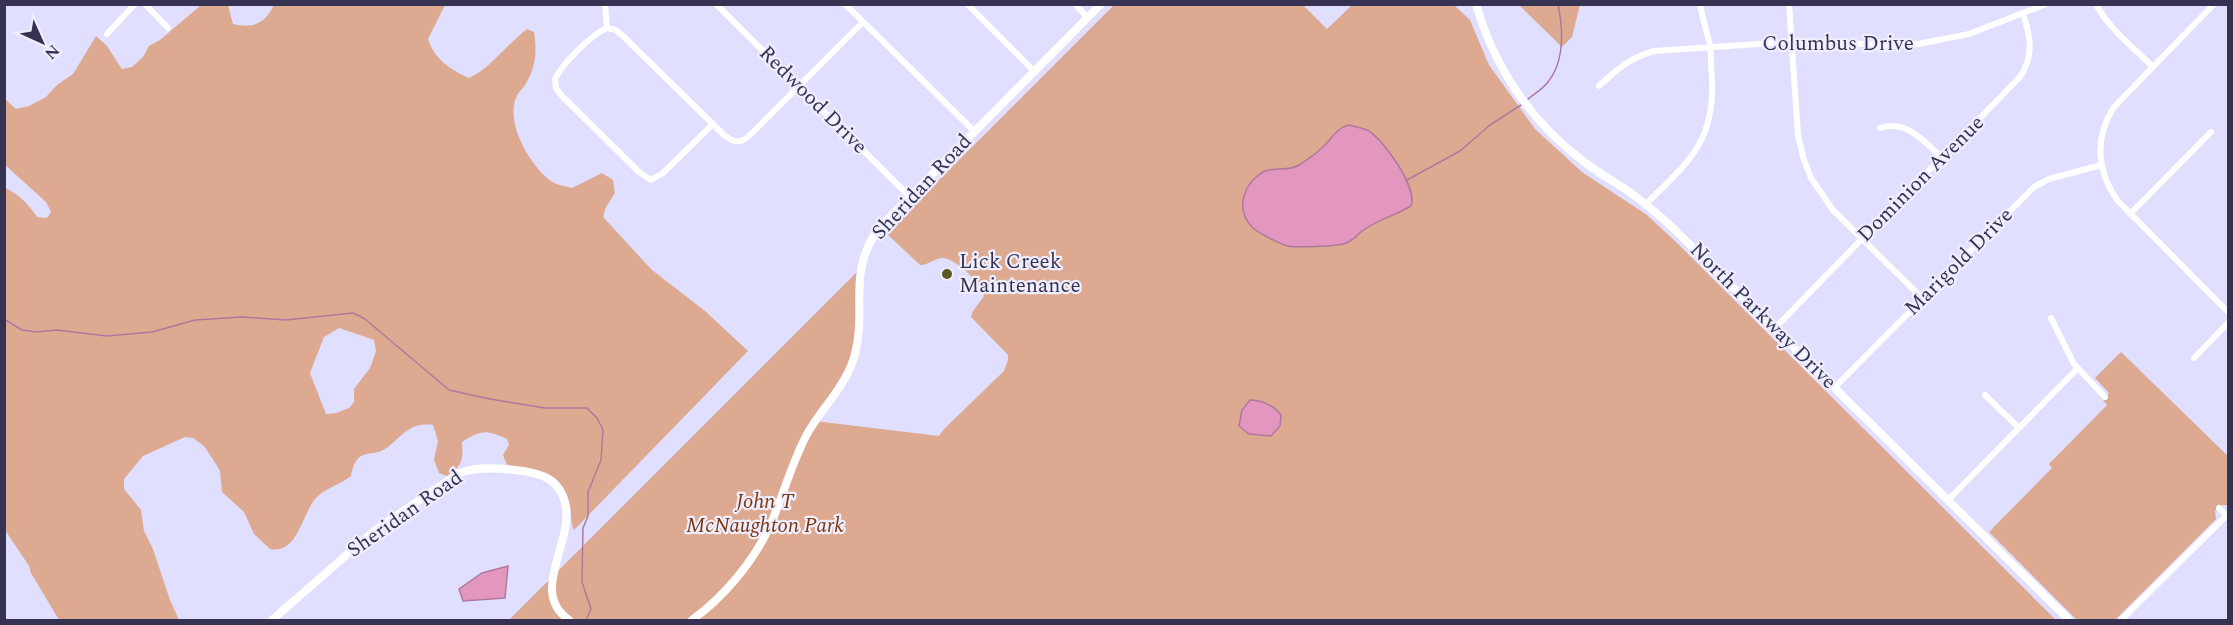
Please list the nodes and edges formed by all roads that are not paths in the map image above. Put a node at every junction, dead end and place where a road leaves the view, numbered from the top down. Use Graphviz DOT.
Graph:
graph roads {
  1 [pos="135,4"];
  2 [pos="145,4"];
  3 [pos="605,4"];
  4 [pos="716,4"];
  5 [pos="845,4"];
  6 [pos="967,4"];
  7 [pos="1075,4"];
  8 [pos="1101,4"];
  9 [pos="1476,4"];
  10 [pos="1700,4"];
  11 [pos="1789,4"];
  12 [pos="2046,4"];
  13 [pos="2096,4"];
  14 [pos="2214,4"];
  15 [pos="2023,14"];
  16 [pos="1088,18"];
  17 [pos="863,22"];
  18 [pos="607,27"];
  19 [pos="168,28"];
  20 [pos="106,34"];
  21 [pos="1792,42"];
  22 [pos="1710,47"];
  23 [pos="2152,67"];
  24 [pos="1034,71"];
  25 [pos="799,86"];
  26 [pos="1599,86"];
  27 [pos="713,124"];
  28 [pos="1880,128"];
  29 [pos="974,132"];
  30 [pos="2211,132"];
  31 [pos="1942,158"];
  32 [pos="2101,165"];
  33 [pos="909,196"];
  34 [pos="1646,204"];
  35 [pos="2130,214"];
  36 [pos="1862,239"];
  37 [pos="1923,299"];
  38 [pos="2229,312"];
  39 [pos="2051,318"];
  40 [pos="2229,323"];
  41 [pos="1775,328"];
  42 [pos="2194,358"];
  43 [pos="2078,369"];
  44 [pos="1835,387"];
  45 [pos="1985,395"];
  46 [pos="2105,397"];
  47 [pos="2019,428"];
  48 [pos="1948,500"];
  49 [pos="2219,508"];
  50 [pos="2228,515"];
  51 [pos="272,621"];
  52 [pos="569,621"];
  53 [pos="692,621"];
  54 [pos="2069,621"];
  55 [pos="2121,621"];
  1 -- 20 [label="street"];
  2 -- 19 [label="street"];
  3 -- 18 [label="street"];
  4 -- 25 [label="street, Redwood Drive"];
  5 -- 17 [label="street"];
  6 -- 24 [label="street"];
  7 -- 16 [label="street"];
  8 -- 16 [label="street, Sheridan Road"];
  9 -- 34 [label="main road, North Parkway Drive"];
  10 -- 22 [label="street"];
  11 -- 21 [label="street"];
  12 -- 15 [label="street, Columbus Drive"];
  13 -- 23 [label="street"];
  14 -- 23 [label="street"];
  15 -- 21 [label="street, Columbus Drive"];
  15 -- 31 [label="street, Dominion Avenue"];
  16 -- 24 [label="street, Sheridan Road"];
  17 -- 25 [label="street"];
  17 -- 29 [label="street"];
  18 -- 27 [label="street"];
  18 -- 27 [label="street"];
  21 -- 22 [label="street, Columbus Drive"];
  21 -- 36 [label="street"];
  22 -- 26 [label="street, Columbus Drive"];
  22 -- 34 [label="street"];
  23 -- 32 [label="street"];
  24 -- 29 [label="street, Sheridan Road"];
  25 -- 27 [label="street"];
  25 -- 33 [label="street, Redwood Drive"];
  28 -- 31 [label="street"];
  29 -- 33 [label="street, Sheridan Road"];
  30 -- 35 [label="street"];
  31 -- 36 [label="street, Dominion Avenue"];
  32 -- 35 [label="street"];
  32 -- 37 [label="street, Marigold Drive"];
  33 -- 53 [label="street, Sheridan Road"];
  34 -- 41 [label="main road, North Parkway Drive"];
  35 -- 38 [label="street"];
  36 -- 37 [label="street"];
  36 -- 41 [label="street, Dominion Avenue"];
  37 -- 44 [label="street, Marigold Drive"];
  39 -- 43 [label="street"];
  40 -- 42 [label="street"];
  41 -- 44 [label="main road, North Parkway Drive"];
  43 -- 46 [label="street"];
  43 -- 47 [label="street"];
  44 -- 48 [label="main road, North Parkway Drive"];
  45 -- 47 [label="street"];
  47 -- 48 [label="street"];
  48 -- 54 [label="main road, North Parkway Drive"];
  49 -- 50 [label="street"];
  50 -- 55 [label="street"];
  51 -- 52 [label="street, Sheridan Road"];
}
